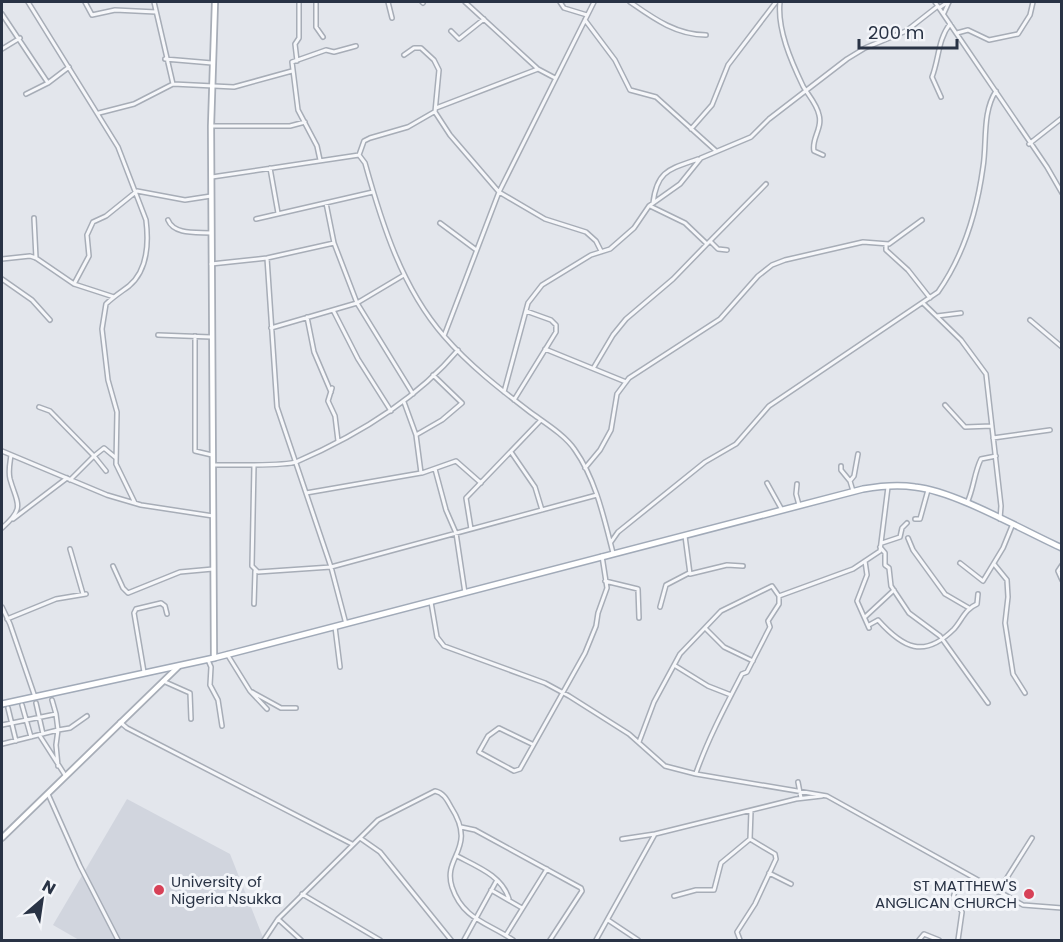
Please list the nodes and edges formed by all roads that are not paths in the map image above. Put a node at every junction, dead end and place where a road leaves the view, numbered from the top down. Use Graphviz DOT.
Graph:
graph roads {
  1 [pos="28,2"];
  2 [pos="85,2"];
  3 [pos="154,2"];
  4 [pos="215,2"];
  5 [pos="299,2"];
  6 [pos="316,2"];
  7 [pos="388,2"];
  8 [pos="465,2"];
  9 [pos="560,2"];
  10 [pos="594,2"];
  11 [pos="630,2"];
  12 [pos="778,2"];
  13 [pos="935,2"];
  14 [pos="948,2"];
  15 [pos="1033,2"];
  16 [pos="938,7"];
  17 [pos="156,12"];
  18 [pos="2,14"];
  19 [pos="944,14"];
  20 [pos="587,15"];
  21 [pos="392,18"];
  22 [pos="484,19"];
  23 [pos="585,20"];
  24 [pos="950,24"];
  25 [pos="450,31"];
  26 [pos="957,33"];
  27 [pos="706,35"];
  28 [pos="323,37"];
  29 [pos="20,38"];
  30 [pos="356,46"];
  31 [pos="2,49"];
  32 [pos="404,55"];
  33 [pos="165,59"];
  34 [pos="297,61"];
  35 [pos="212,63"];
  36 [pos="69,67"];
  37 [pos="538,69"];
  38 [pos="292,71"];
  39 [pos="555,78"];
  40 [pos="48,83"];
  41 [pos="172,84"];
  42 [pos="211,87"];
  43 [pos="996,91"];
  44 [pos="807,92"];
  45 [pos="26,94"];
  46 [pos="941,97"];
  47 [pos="435,110"];
  48 [pos="99,113"];
  49 [pos="1062,118"];
  50 [pos="305,122"];
  51 [pos="211,126"];
  52 [pos="691,129"];
  53 [pos="1029,144"];
  54 [pos="716,150"];
  55 [pos="359,154"];
  56 [pos="823,155"];
  57 [pos="701,158"];
  58 [pos="320,160"];
  59 [pos="270,168"];
  60 [pos="211,177"];
  61 [pos="766,184"];
  62 [pos="137,191"];
  63 [pos="373,192"];
  64 [pos="499,192"];
  65 [pos="1062,193"];
  66 [pos="211,196"];
  67 [pos="326,203"];
  68 [pos="651,204"];
  69 [pos="278,214"];
  70 [pos="34,218"];
  71 [pos="256,219"];
  72 [pos="168,220"];
  73 [pos="922,220"];
  74 [pos="440,223"];
  75 [pos="211,233"];
  76 [pos="709,242"];
  77 [pos="334,243"];
  78 [pos="886,244"];
  79 [pos="475,249"];
  80 [pos="727,250"];
  81 [pos="601,251"];
  82 [pos="36,258"];
  83 [pos="267,258"];
  84 [pos="2,259"];
  85 [pos="211,264"];
  86 [pos="404,275"];
  87 [pos="2,279"];
  88 [pos="74,284"];
  89 [pos="114,297"];
  90 [pos="930,298"];
  91 [pos="357,303"];
  92 [pos="923,303"];
  93 [pos="333,310"];
  94 [pos="526,311"];
  95 [pos="961,313"];
  96 [pos="937,316"];
  97 [pos="307,317"];
  98 [pos="50,320"];
  99 [pos="1030,320"];
  100 [pos="271,328"];
  101 [pos="158,335"];
  102 [pos="195,336"];
  103 [pos="444,336"];
  104 [pos="211,337"];
  105 [pos="1062,347"];
  106 [pos="545,348"];
  107 [pos="458,350"];
  108 [pos="594,368"];
  109 [pos="433,375"];
  110 [pos="626,382"];
  111 [pos="504,392"];
  112 [pos="413,394"];
  113 [pos="514,400"];
  114 [pos="404,402"];
  115 [pos="945,405"];
  116 [pos="39,407"];
  117 [pos="392,411"];
  118 [pos="541,420"];
  119 [pos="992,426"];
  120 [pos="1050,430"];
  121 [pos="416,435"];
  122 [pos="993,438"];
  123 [pos="339,441"];
  124 [pos="2,451"];
  125 [pos="511,452"];
  126 [pos="858,454"];
  127 [pos="11,455"];
  128 [pos="212,455"];
  129 [pos="94,456"];
  130 [pos="996,456"];
  131 [pos="116,458"];
  132 [pos="295,463"];
  133 [pos="213,465"];
  134 [pos="254,465"];
  135 [pos="841,466"];
  136 [pos="585,468"];
  137 [pos="435,469"];
  138 [pos="106,471"];
  139 [pos="422,473"];
  140 [pos="68,479"];
  141 [pos="850,481"];
  142 [pos="481,483"];
  143 [pos="767,483"];
  144 [pos="797,484"];
  145 [pos="888,485"];
  146 [pos="928,490"];
  147 [pos="853,491"];
  148 [pos="306,494"];
  149 [pos="597,495"];
  150 [pos="135,503"];
  151 [pos="966,504"];
  152 [pos="799,505"];
  153 [pos="542,510"];
  154 [pos="782,510"];
  155 [pos="213,516"];
  156 [pos="915,519"];
  157 [pos="1000,520"];
  158 [pos="10,521"];
  159 [pos="907,523"];
  160 [pos="2,528"];
  161 [pos="1010,528"];
  162 [pos="471,529"];
  163 [pos="456,533"];
  164 [pos="685,534"];
  165 [pos="908,538"];
  166 [pos="610,542"];
  167 [pos="880,546"];
  168 [pos="1062,548"];
  169 [pos="70,549"];
  170 [pos="614,553"];
  171 [pos="602,556"];
  172 [pos="865,561"];
  173 [pos="960,563"];
  174 [pos="993,564"];
  175 [pos="1062,565"];
  176 [pos="113,566"];
  177 [pos="743,566"];
  178 [pos="331,567"];
  179 [pos="213,569"];
  180 [pos="255,571"];
  181 [pos="688,573"];
  182 [pos="1062,580"];
  183 [pos="605,581"];
  184 [pos="894,590"];
  185 [pos="465,593"];
  186 [pos="978,594"];
  187 [pos="779,596"];
  188 [pos="431,602"];
  189 [pos="254,604"];
  190 [pos="2,607"];
  191 [pos="660,607"];
  192 [pos="969,608"];
  193 [pos="167,614"];
  194 [pos="866,617"];
  195 [pos="639,618"];
  196 [pos="7,619"];
  197 [pos="346,624"];
  198 [pos="335,627"];
  199 [pos="705,628"];
  200 [pos="941,639"];
  201 [pos="227,654"];
  202 [pos="211,659"];
  203 [pos="753,661"];
  204 [pos="674,665"];
  205 [pos="178,667"];
  206 [pos="340,667"];
  207 [pos="144,674"];
  208 [pos="162,680"];
  209 [pos="250,691"];
  210 [pos="561,692"];
  211 [pos="1025,693"];
  212 [pos="731,695"];
  213 [pos="35,700"];
  214 [pos="52,700"];
  215 [pos="988,703"];
  216 [pos="2,704"];
  217 [pos="22,705"];
  218 [pos="9,708"];
  219 [pos="297,708"];
  220 [pos="267,709"];
  221 [pos="56,714"];
  222 [pos="87,716"];
  223 [pos="39,717"];
  224 [pos="191,719"];
  225 [pos="26,720"];
  226 [pos="120,722"];
  227 [pos="12,723"];
  228 [pos="2,725"];
  229 [pos="222,726"];
  230 [pos="58,730"];
  231 [pos="42,735"];
  232 [pos="31,737"];
  233 [pos="2,738"];
  234 [pos="16,741"];
  235 [pos="639,742"];
  236 [pos="2,744"];
  237 [pos="532,744"];
  238 [pos="58,766"];
  239 [pos="696,774"];
  240 [pos="65,775"];
  241 [pos="798,782"];
  242 [pos="801,791"];
  243 [pos="48,792"];
  244 [pos="827,796"];
  245 [pos="801,798"];
  246 [pos="751,811"];
  247 [pos="461,827"];
  248 [pos="656,834"];
  249 [pos="2,838"];
  250 [pos="360,838"];
  251 [pos="1032,838"];
  252 [pos="622,839"];
  253 [pos="750,839"];
  254 [pos="352,844"];
  255 [pos="456,856"];
  256 [pos="547,869"];
  257 [pos="769,873"];
  258 [pos="497,880"];
  259 [pos="791,884"];
  260 [pos="956,888"];
  261 [pos="491,890"];
  262 [pos="998,892"];
  263 [pos="302,894"];
  264 [pos="674,896"];
  265 [pos="509,900"];
  266 [pos="522,908"];
  267 [pos="1062,908"];
  268 [pos="278,919"];
  269 [pos="476,919"];
  270 [pos="608,920"];
  271 [pos="506,935"];
  272 [pos="118,940"];
  273 [pos="264,940"];
  274 [pos="301,940"];
  275 [pos="380,940"];
  276 [pos="452,940"];
  277 [pos="464,940"];
  278 [pos="513,940"];
  279 [pos="550,940"];
  280 [pos="596,940"];
  281 [pos="638,940"];
  282 [pos="740,940"];
  283 [pos="919,940"];
  284 [pos="939,940"];
  285 [pos="958,940"];
  1 -- 36 [label="street"];
  2 -- 17 [label="street"];
  3 -- 17 [label="street"];
  4 -- 35 [label="street"];
  5 -- 34 [label="street"];
  6 -- 28 [label="street"];
  7 -- 21 [label="street"];
  8 -- 22 [label="street"];
  9 -- 20 [label="street"];
  10 -- 20 [label="street"];
  11 -- 27 [label="street"];
  12 -- 44 [label="street"];
  12 -- 52 [label="street"];
  13 -- 16 [label="street"];
  14 -- 16 [label="street"];
  14 -- 19 [label="street"];
  15 -- 26 [label="street"];
  16 -- 19 [label="street"];
  16 -- 44 [label="street"];
  17 -- 33 [label="street"];
  18 -- 29 [label="street"];
  19 -- 24 [label="street"];
  20 -- 23 [label="street"];
  22 -- 25 [label="street"];
  22 -- 37 [label="street"];
  23 -- 39 [label="street"];
  23 -- 52 [label="street"];
  24 -- 26 [label="street"];
  24 -- 46 [label="street"];
  26 -- 43 [label="street"];
  29 -- 31 [label="street"];
  29 -- 40 [label="street"];
  30 -- 34 [label="street"];
  32 -- 47 [label="street"];
  33 -- 35 [label="street"];
  33 -- 41 [label="street"];
  34 -- 38 [label="street"];
  35 -- 42 [label="street"];
  36 -- 40 [label="street"];
  36 -- 48 [label="street"];
  37 -- 39 [label="street"];
  37 -- 47 [label="street"];
  38 -- 42 [label="street"];
  38 -- 50 [label="street"];
  39 -- 64 [label="street"];
  40 -- 45 [label="street"];
  41 -- 42 [label="street"];
  41 -- 48 [label="street"];
  42 -- 51 [label="street"];
  43 -- 53 [label="street"];
  43 -- 90 [label="street"];
  44 -- 54 [label="street"];
  44 -- 56 [label="street"];
  47 -- 55 [label="street"];
  47 -- 64 [label="street"];
  48 -- 62 [label="street"];
  49 -- 53 [label="street"];
  50 -- 51 [label="street"];
  50 -- 58 [label="street"];
  51 -- 60 [label="street"];
  52 -- 54 [label="street"];
  53 -- 65 [label="street"];
  54 -- 57 [label="street"];
  55 -- 58 [label="street"];
  55 -- 63 [label="street"];
  57 -- 68 [label="street"];
  57 -- 68 [label="street"];
  58 -- 59 [label="street"];
  59 -- 60 [label="street"];
  59 -- 69 [label="street"];
  60 -- 66 [label="street"];
  61 -- 76 [label="street"];
  62 -- 66 [label="street"];
  62 -- 88 [label="street"];
  62 -- 89 [label="street"];
  63 -- 67 [label="street"];
  63 -- 86 [label="street"];
  64 -- 79 [label="street"];
  64 -- 81 [label="street"];
  66 -- 75 [label="street"];
  67 -- 69 [label="street"];
  67 -- 77 [label="street"];
  68 -- 76 [label="street"];
  68 -- 81 [label="street"];
  69 -- 71 [label="street"];
  70 -- 82 [label="street"];
  72 -- 75 [label="street"];
  73 -- 78 [label="street"];
  74 -- 79 [label="street"];
  75 -- 85 [label="street"];
  76 -- 80 [label="street"];
  76 -- 108 [label="street"];
  77 -- 83 [label="street"];
  77 -- 91 [label="street"];
  78 -- 90 [label="street"];
  78 -- 110 [label="street"];
  79 -- 103 [label="street"];
  81 -- 94 [label="street"];
  82 -- 84 [label="street"];
  82 -- 88 [label="street"];
  83 -- 85 [label="street"];
  83 -- 100 [label="street"];
  85 -- 104 [label="street"];
  86 -- 91 [label="street"];
  86 -- 103 [label="street"];
  87 -- 98 [label="street"];
  88 -- 89 [label="street"];
  89 -- 131 [label="street"];
  90 -- 92 [label="street"];
  91 -- 93 [label="street"];
  91 -- 112 [label="street"];
  92 -- 96 [label="street"];
  92 -- 166 [label="street"];
  93 -- 97 [label="street"];
  93 -- 117 [label="street"];
  94 -- 106 [label="street"];
  94 -- 111 [label="street"];
  95 -- 96 [label="street"];
  96 -- 119 [label="street"];
  97 -- 100 [label="street"];
  97 -- 123 [label="street"];
  99 -- 105 [label="street"];
  100 -- 132 [label="street"];
  101 -- 102 [label="street"];
  102 -- 104 [label="street"];
  102 -- 128 [label="street"];
  103 -- 107 [label="street"];
  104 -- 128 [label="street"];
  106 -- 108 [label="street"];
  106 -- 113 [label="street"];
  107 -- 109 [label="street"];
  107 -- 111 [label="street"];
  108 -- 110 [label="street"];
  109 -- 112 [label="street"];
  109 -- 121 [label="street"];
  110 -- 136 [label="street"];
  111 -- 113 [label="street"];
  112 -- 114 [label="street"];
  113 -- 118 [label="street"];
  114 -- 117 [label="street"];
  114 -- 121 [label="street"];
  115 -- 119 [label="street"];
  116 -- 129 [label="street"];
  117 -- 123 [label="street"];
  118 -- 125 [label="street"];
  118 -- 136 [label="street"];
  119 -- 122 [label="street"];
  120 -- 122 [label="street"];
  121 -- 139 [label="street"];
  122 -- 130 [label="street"];
  123 -- 132 [label="street"];
  124 -- 127 [label="street"];
  125 -- 142 [label="street"];
  125 -- 153 [label="street"];
  126 -- 141 [label="street"];
  127 -- 140 [label="street"];
  127 -- 158 [label="street"];
  128 -- 133 [label="street"];
  129 -- 131 [label="street"];
  129 -- 138 [label="street"];
  129 -- 140 [label="street"];
  130 -- 151 [label="street"];
  130 -- 157 [label="street"];
  131 -- 150 [label="street"];
  132 -- 134 [label="street"];
  132 -- 148 [label="street"];
  133 -- 134 [label="street"];
  133 -- 155 [label="street"];
  134 -- 180 [label="street"];
  135 -- 141 [label="street"];
  136 -- 149 [label="street"];
  137 -- 139 [label="street"];
  137 -- 142 [label="street"];
  137 -- 163 [label="street"];
  139 -- 148 [label="street"];
  140 -- 150 [label="street"];
  140 -- 158 [label="street"];
  141 -- 147 [label="street"];
  142 -- 162 [label="street"];
  143 -- 154 [label="street"];
  144 -- 152 [label="street"];
  145 -- 146 [label="main road"];
  145 -- 147 [label="main road"];
  145 -- 167 [label="street"];
  146 -- 151 [label="main road"];
  146 -- 156 [label="street"];
  147 -- 152 [label="main road"];
  148 -- 178 [label="street"];
  149 -- 153 [label="street"];
  149 -- 166 [label="street"];
  150 -- 155 [label="street"];
  151 -- 157 [label="main road"];
  152 -- 154 [label="main road"];
  153 -- 162 [label="street"];
  154 -- 164 [label="main road"];
  155 -- 179 [label="street"];
  157 -- 161 [label="main road"];
  158 -- 160 [label="street"];
  159 -- 167 [label="street"];
  161 -- 168 [label="main road"];
  161 -- 174 [label="street"];
  162 -- 163 [label="street"];
  163 -- 178 [label="street"];
  163 -- 185 [label="street"];
  164 -- 170 [label="main road"];
  164 -- 181 [label="street"];
  165 -- 192 [label="street"];
  166 -- 170 [label="street"];
  167 -- 172 [label="street"];
  167 -- 184 [label="street"];
  169 -- 196 [label="street"];
  170 -- 171 [label="main road"];
  171 -- 183 [label="street"];
  171 -- 185 [label="main road"];
  172 -- 187 [label="street"];
  172 -- 194 [label="street"];
  173 -- 174 [label="street"];
  174 -- 211 [label="street"];
  175 -- 182 [label="street"];
  176 -- 179 [label="street"];
  177 -- 181 [label="street"];
  178 -- 180 [label="street"];
  178 -- 197 [label="street"];
  179 -- 202 [label="street"];
  180 -- 189 [label="street"];
  181 -- 191 [label="street"];
  183 -- 195 [label="street"];
  183 -- 210 [label="street"];
  184 -- 194 [label="street"];
  184 -- 200 [label="street"];
  185 -- 188 [label="main road"];
  186 -- 192 [label="street"];
  187 -- 199 [label="street"];
  187 -- 203 [label="street"];
  188 -- 197 [label="main road"];
  188 -- 210 [label="street"];
  190 -- 196 [label="street"];
  192 -- 200 [label="street"];
  193 -- 207 [label="street"];
  194 -- 200 [label="street"];
  196 -- 213 [label="street"];
  197 -- 198 [label="main road"];
  198 -- 201 [label="main road"];
  198 -- 206 [label="street"];
  199 -- 203 [label="street"];
  199 -- 204 [label="street"];
  200 -- 215 [label="street"];
  201 -- 202 [label="main road"];
  201 -- 209 [label="street"];
  202 -- 205 [label="main road"];
  202 -- 229 [label="street"];
  203 -- 212 [label="street"];
  204 -- 212 [label="street"];
  204 -- 235 [label="street"];
  205 -- 207 [label="main road"];
  205 -- 208 [label="street"];
  207 -- 213 [label="main road"];
  208 -- 224 [label="street"];
  208 -- 226 [label="street"];
  209 -- 219 [label="street"];
  209 -- 220 [label="street"];
  210 -- 235 [label="street"];
  210 -- 237 [label="street"];
  212 -- 239 [label="street"];
  213 -- 216 [label="main road"];
  213 -- 223 [label="street"];
  214 -- 221 [label="street"];
  217 -- 225 [label="street"];
  218 -- 227 [label="street"];
  221 -- 223 [label="street"];
  221 -- 230 [label="street"];
  222 -- 230 [label="street"];
  223 -- 225 [label="street"];
  223 -- 231 [label="street"];
  225 -- 227 [label="street"];
  225 -- 232 [label="street"];
  226 -- 240 [label="street"];
  226 -- 254 [label="street"];
  227 -- 228 [label="street"];
  227 -- 234 [label="street"];
  230 -- 231 [label="street"];
  230 -- 238 [label="street"];
  231 -- 232 [label="street"];
  231 -- 238 [label="street"];
  232 -- 234 [label="street"];
  233 -- 236 [label="street"];
  234 -- 236 [label="street"];
  235 -- 239 [label="street"];
  237 -- 237 [label="street"];
  238 -- 240 [label="street"];
  239 -- 242 [label="street"];
  240 -- 243 [label="street"];
  241 -- 242 [label="street"];
  242 -- 244 [label="street"];
  242 -- 245 [label="street"];
  243 -- 249 [label="street"];
  243 -- 272 [label="street"];
  244 -- 245 [label="street"];
  244 -- 262 [label="street"];
  245 -- 246 [label="street"];
  246 -- 248 [label="street"];
  246 -- 253 [label="street"];
  247 -- 250 [label="street"];
  247 -- 255 [label="street"];
  247 -- 256 [label="street"];
  248 -- 252 [label="street"];
  248 -- 270 [label="street"];
  250 -- 254 [label="street"];
  250 -- 276 [label="street"];
  251 -- 262 [label="street"];
  253 -- 257 [label="street"];
  253 -- 264 [label="street"];
  254 -- 263 [label="street"];
  255 -- 258 [label="street"];
  255 -- 269 [label="street"];
  256 -- 266 [label="street"];
  256 -- 279 [label="street"];
  257 -- 259 [label="street"];
  257 -- 282 [label="street"];
  258 -- 261 [label="street"];
  258 -- 265 [label="street"];
  260 -- 285 [label="street"];
  261 -- 265 [label="street"];
  261 -- 269 [label="street"];
  262 -- 267 [label="street"];
  263 -- 268 [label="street"];
  263 -- 275 [label="street"];
  265 -- 266 [label="street"];
  266 -- 271 [label="street"];
  268 -- 273 [label="street"];
  268 -- 274 [label="street"];
  269 -- 271 [label="street"];
  269 -- 277 [label="street"];
  270 -- 280 [label="street"];
  270 -- 281 [label="street"];
  271 -- 278 [label="street"];
  283 -- 284 [label="street"];
}
